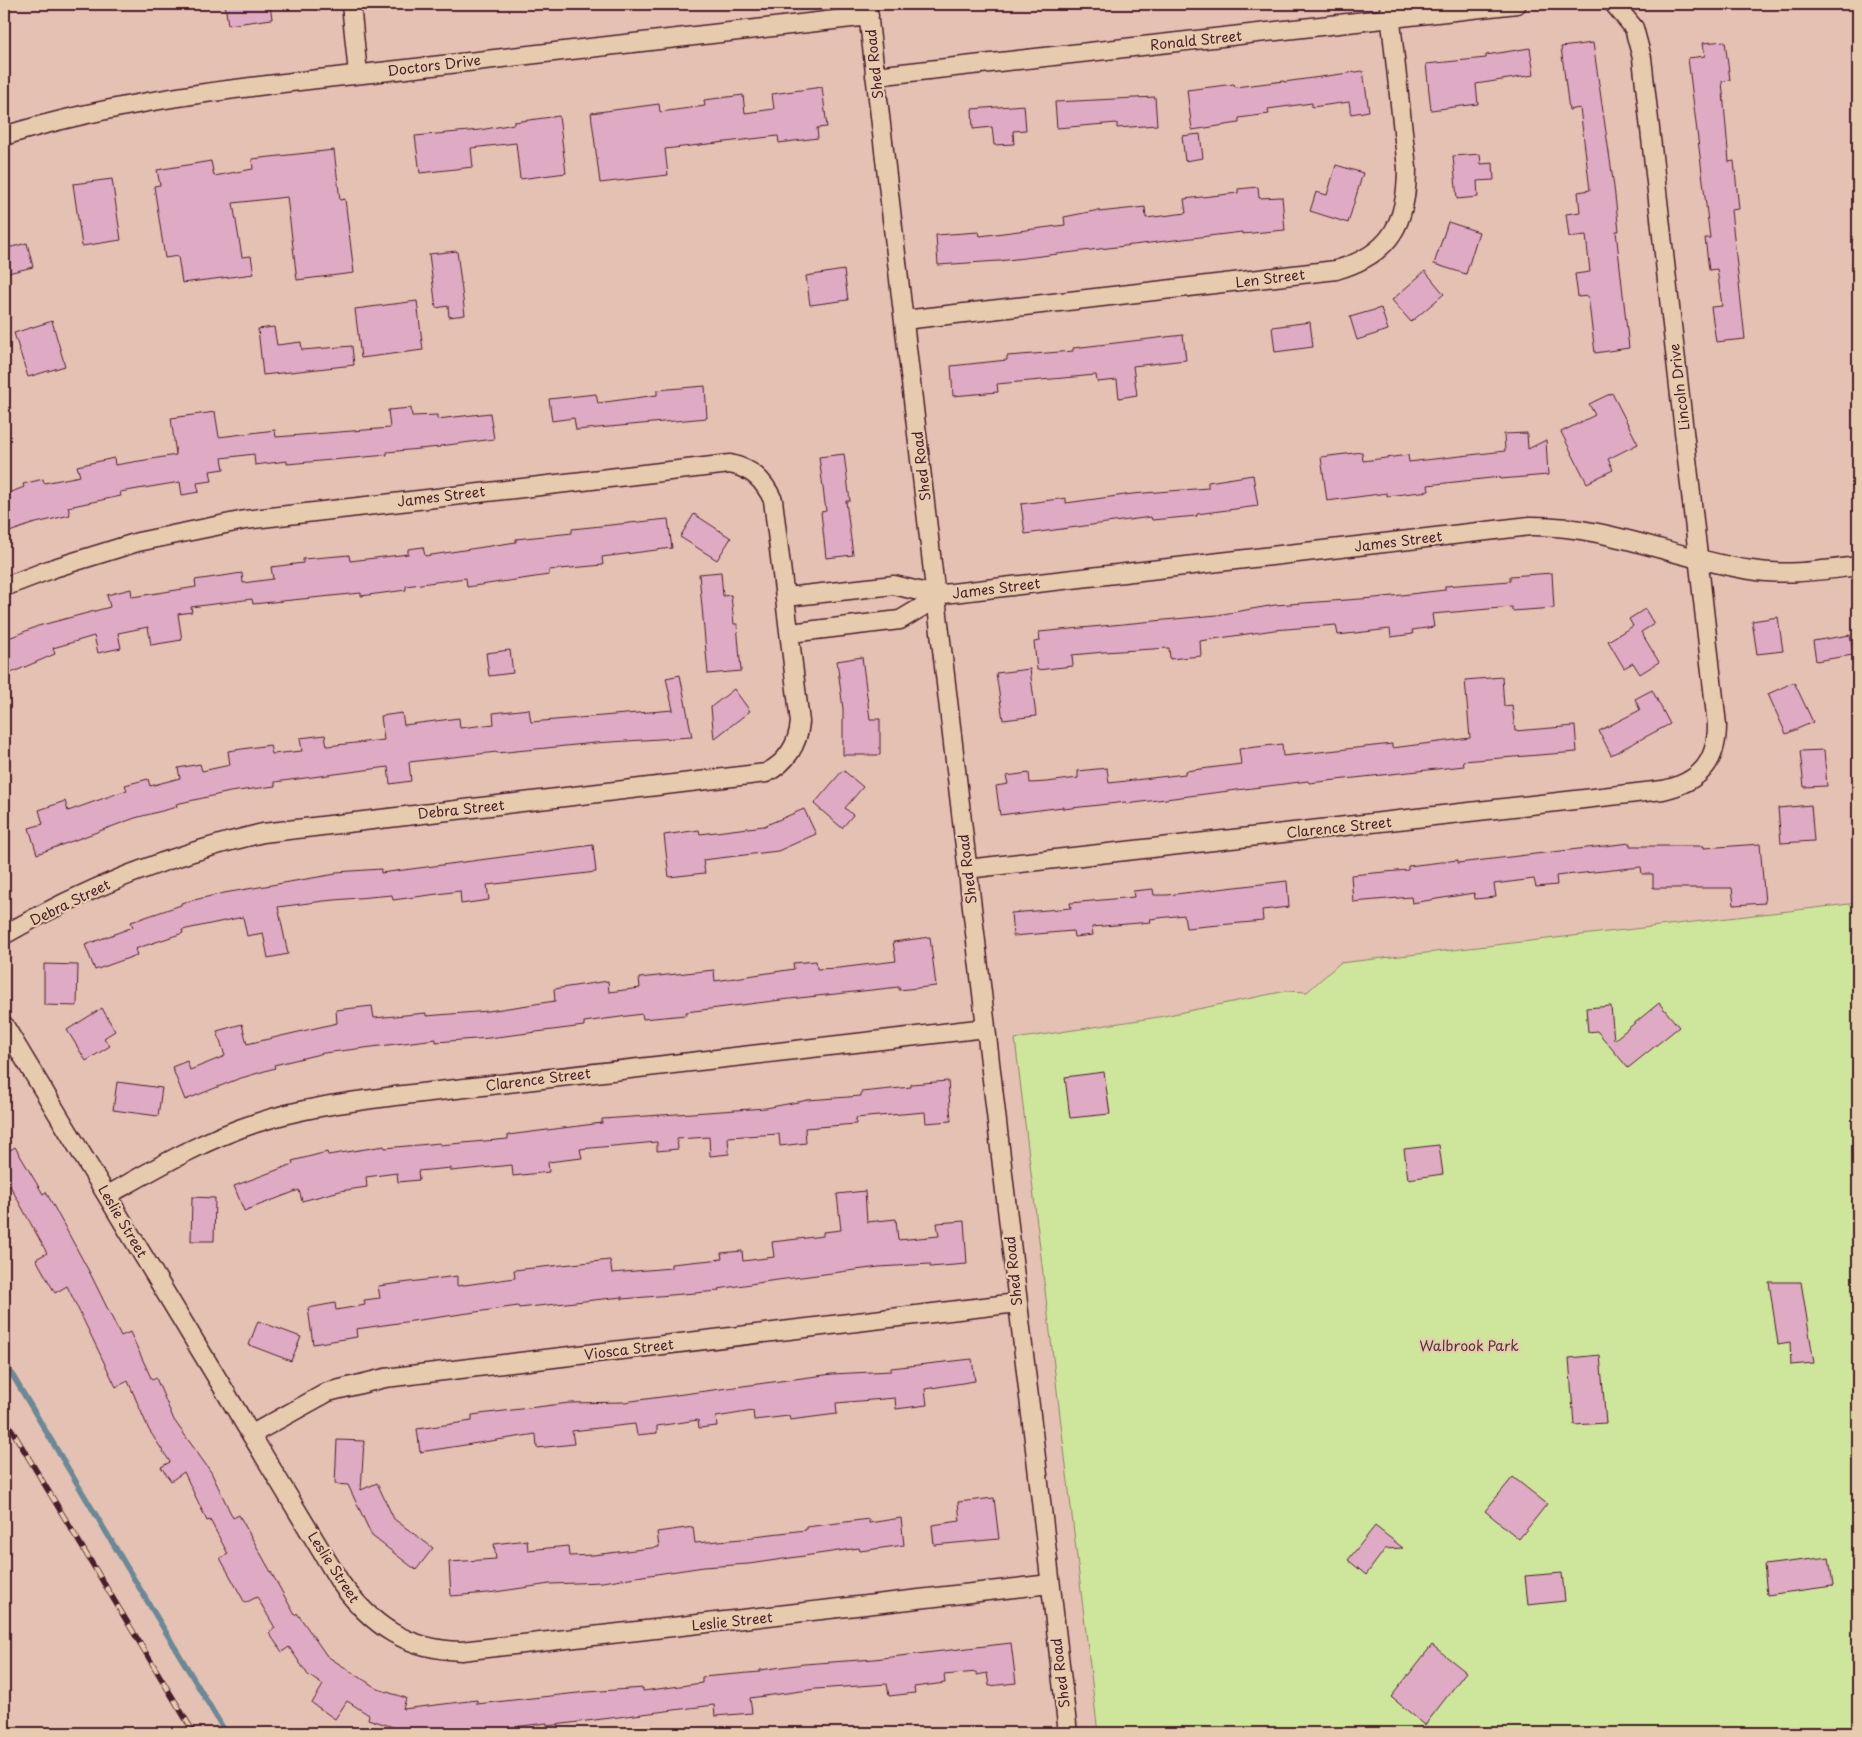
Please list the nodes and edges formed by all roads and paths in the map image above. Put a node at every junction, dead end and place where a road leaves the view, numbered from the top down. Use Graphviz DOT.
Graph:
graph roads {
  1 [pos="351,4"];
  2 [pos="1517,4"];
  3 [pos="1617,6"];
  4 [pos="868,10"];
  5 [pos="1390,11"];
  6 [pos="358,74"];
  7 [pos="875,76"];
  8 [pos="4,136"];
  9 [pos="904,320"];
  10 [pos="1699,559"];
  11 [pos="1858,566"];
  12 [pos="4,587"];
  13 [pos="935,595"];
  14 [pos="786,597"];
  15 [pos="788,625"];
  16 [pos="1704,768"];
  17 [pos="967,869"];
  18 [pos="4,935"];
  19 [pos="4,1025"];
  20 [pos="986,1028"];
  21 [pos="108,1195"];
  22 [pos="1017,1303"];
  23 [pos="252,1434"];
  24 [pos="1050,1584"];
  25 [pos="1068,1733"];
  1 -- 6 [label="street"];
  2 -- 5 [label="street, Ronald Street"];
  3 -- 10 [label="street, Lincoln Drive"];
  4 -- 6 [label="street, Doctors Drive"];
  4 -- 7 [label="street, Shed Road"];
  5 -- 7 [label="street, Ronald Street"];
  5 -- 9 [label="street, Len Street"];
  6 -- 8 [label="street, Doctors Drive"];
  7 -- 9 [label="street, Shed Road"];
  9 -- 13 [label="street, Shed Road"];
  10 -- 11 [label="street, James Street"];
  10 -- 13 [label="street, James Street"];
  10 -- 16 [label="street, Lincoln Drive"];
  12 -- 14 [label="street, James Street"];
  13 -- 14 [label="street, James Street"];
  13 -- 15 [label="street, James Street"];
  13 -- 17 [label="street, Shed Road"];
  14 -- 15 [label="street, James Street"];
  15 -- 18 [label="street, Debra Street"];
  16 -- 17 [label="street, Clarence Street"];
  17 -- 20 [label="street, Shed Road"];
  19 -- 21 [label="street, Leslie Street"];
  20 -- 21 [label="street, Clarence Street"];
  20 -- 22 [label="street, Shed Road"];
  21 -- 23 [label="street, Leslie Street"];
  22 -- 23 [label="street, Viosca Street"];
  22 -- 24 [label="street, Shed Road"];
  23 -- 24 [label="street, Leslie Street"];
  24 -- 25 [label="street, Shed Road"];
}
